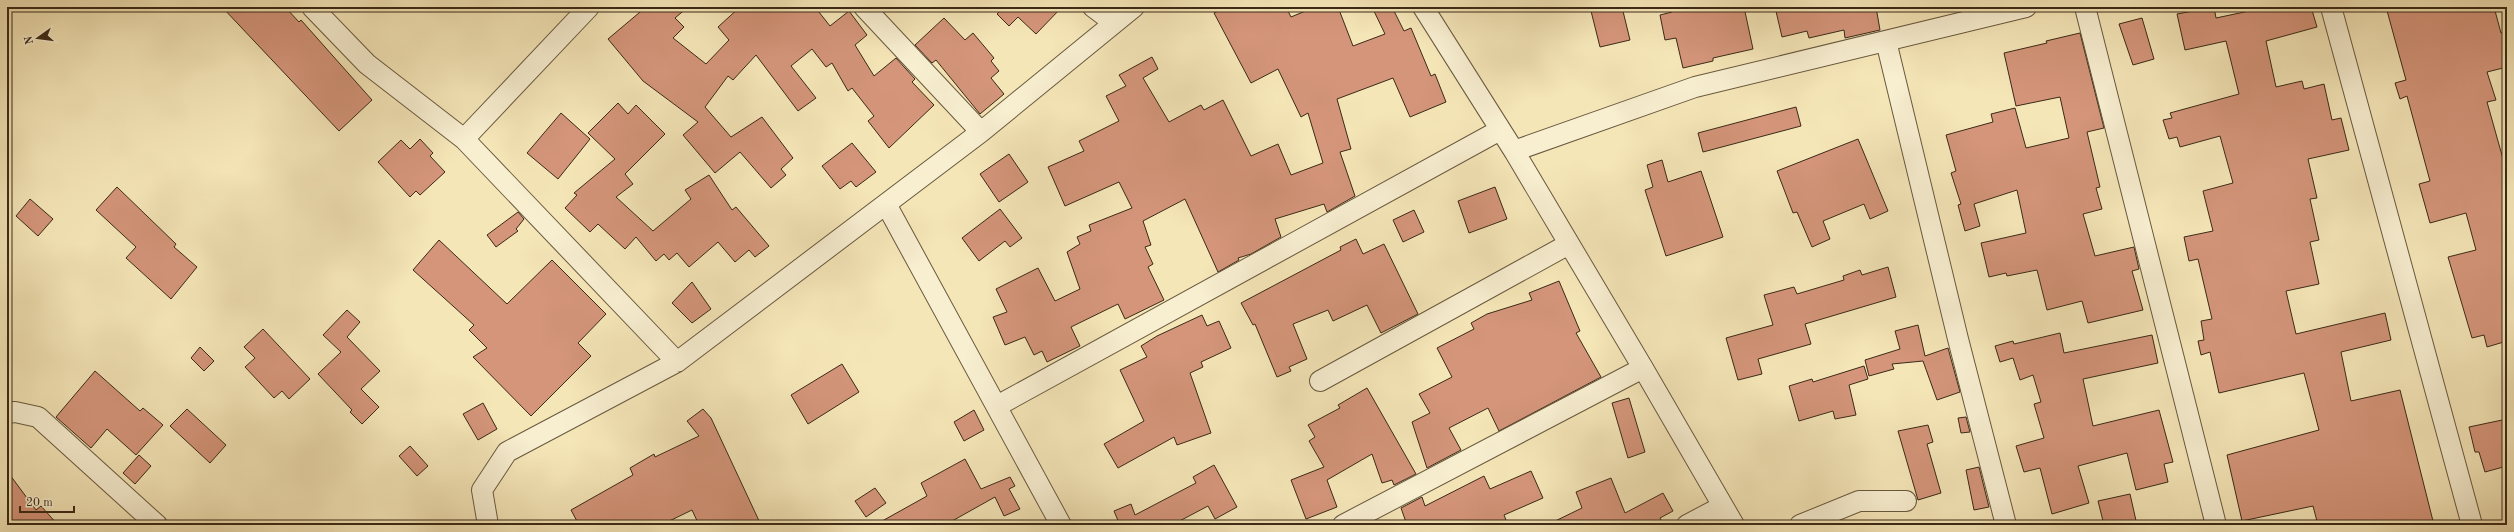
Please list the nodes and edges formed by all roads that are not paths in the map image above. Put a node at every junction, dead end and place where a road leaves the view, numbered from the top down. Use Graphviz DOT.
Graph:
graph roads {
  1 [pos="312,7"];
  2 [pos="589,7"];
  3 [pos="864,7"];
  4 [pos="1093,7"];
  5 [pos="1134,7"];
  6 [pos="1423,7"];
  7 [pos="2026,7"];
  8 [pos="2085,7"];
  9 [pos="2331,7"];
  10 [pos="1113,22"];
  11 [pos="1886,41"];
  12 [pos="1500,130"];
  13 [pos="981,132"];
  14 [pos="464,139"];
  15 [pos="1514,151"];
  16 [pos="886,204"];
  17 [pos="1569,244"];
  18 [pos="677,362"];
  19 [pos="1643,368"];
  20 [pos="1320,381"];
  21 [pos="998,406"];
  22 [pos="7,413"];
  23 [pos="1906,501"];
  24 [pos="1724,506"];
  25 [pos="157,525"];
  26 [pos="488,525"];
  27 [pos="1061,525"];
  28 [pos="1344,525"];
  29 [pos="1687,525"];
  30 [pos="1734,525"];
  31 [pos="1800,525"];
  32 [pos="2006,525"];
  33 [pos="2216,525"];
  34 [pos="2472,525"];
  1 -- 14 [label="street"];
  2 -- 14 [label="street"];
  3 -- 13 [label="street"];
  4 -- 10 [label="street"];
  5 -- 10 [label="street"];
  6 -- 12 [label="street"];
  7 -- 11 [label="street"];
  8 -- 33 [label="street"];
  9 -- 34 [label="street"];
  10 -- 13 [label="street"];
  11 -- 15 [label="street"];
  11 -- 32 [label="street"];
  12 -- 15 [label="street"];
  12 -- 21 [label="street"];
  13 -- 16 [label="street"];
  14 -- 18 [label="street"];
  15 -- 17 [label="street"];
  16 -- 18 [label="street"];
  16 -- 21 [label="street"];
  17 -- 19 [label="street"];
  17 -- 20 [label="street"];
  18 -- 26 [label="street"];
  19 -- 24 [label="street"];
  19 -- 28 [label="street"];
  21 -- 27 [label="street"];
  22 -- 25 [label="street"];
  23 -- 31 [label="street"];
  24 -- 29 [label="street"];
  24 -- 30 [label="street"];
}
